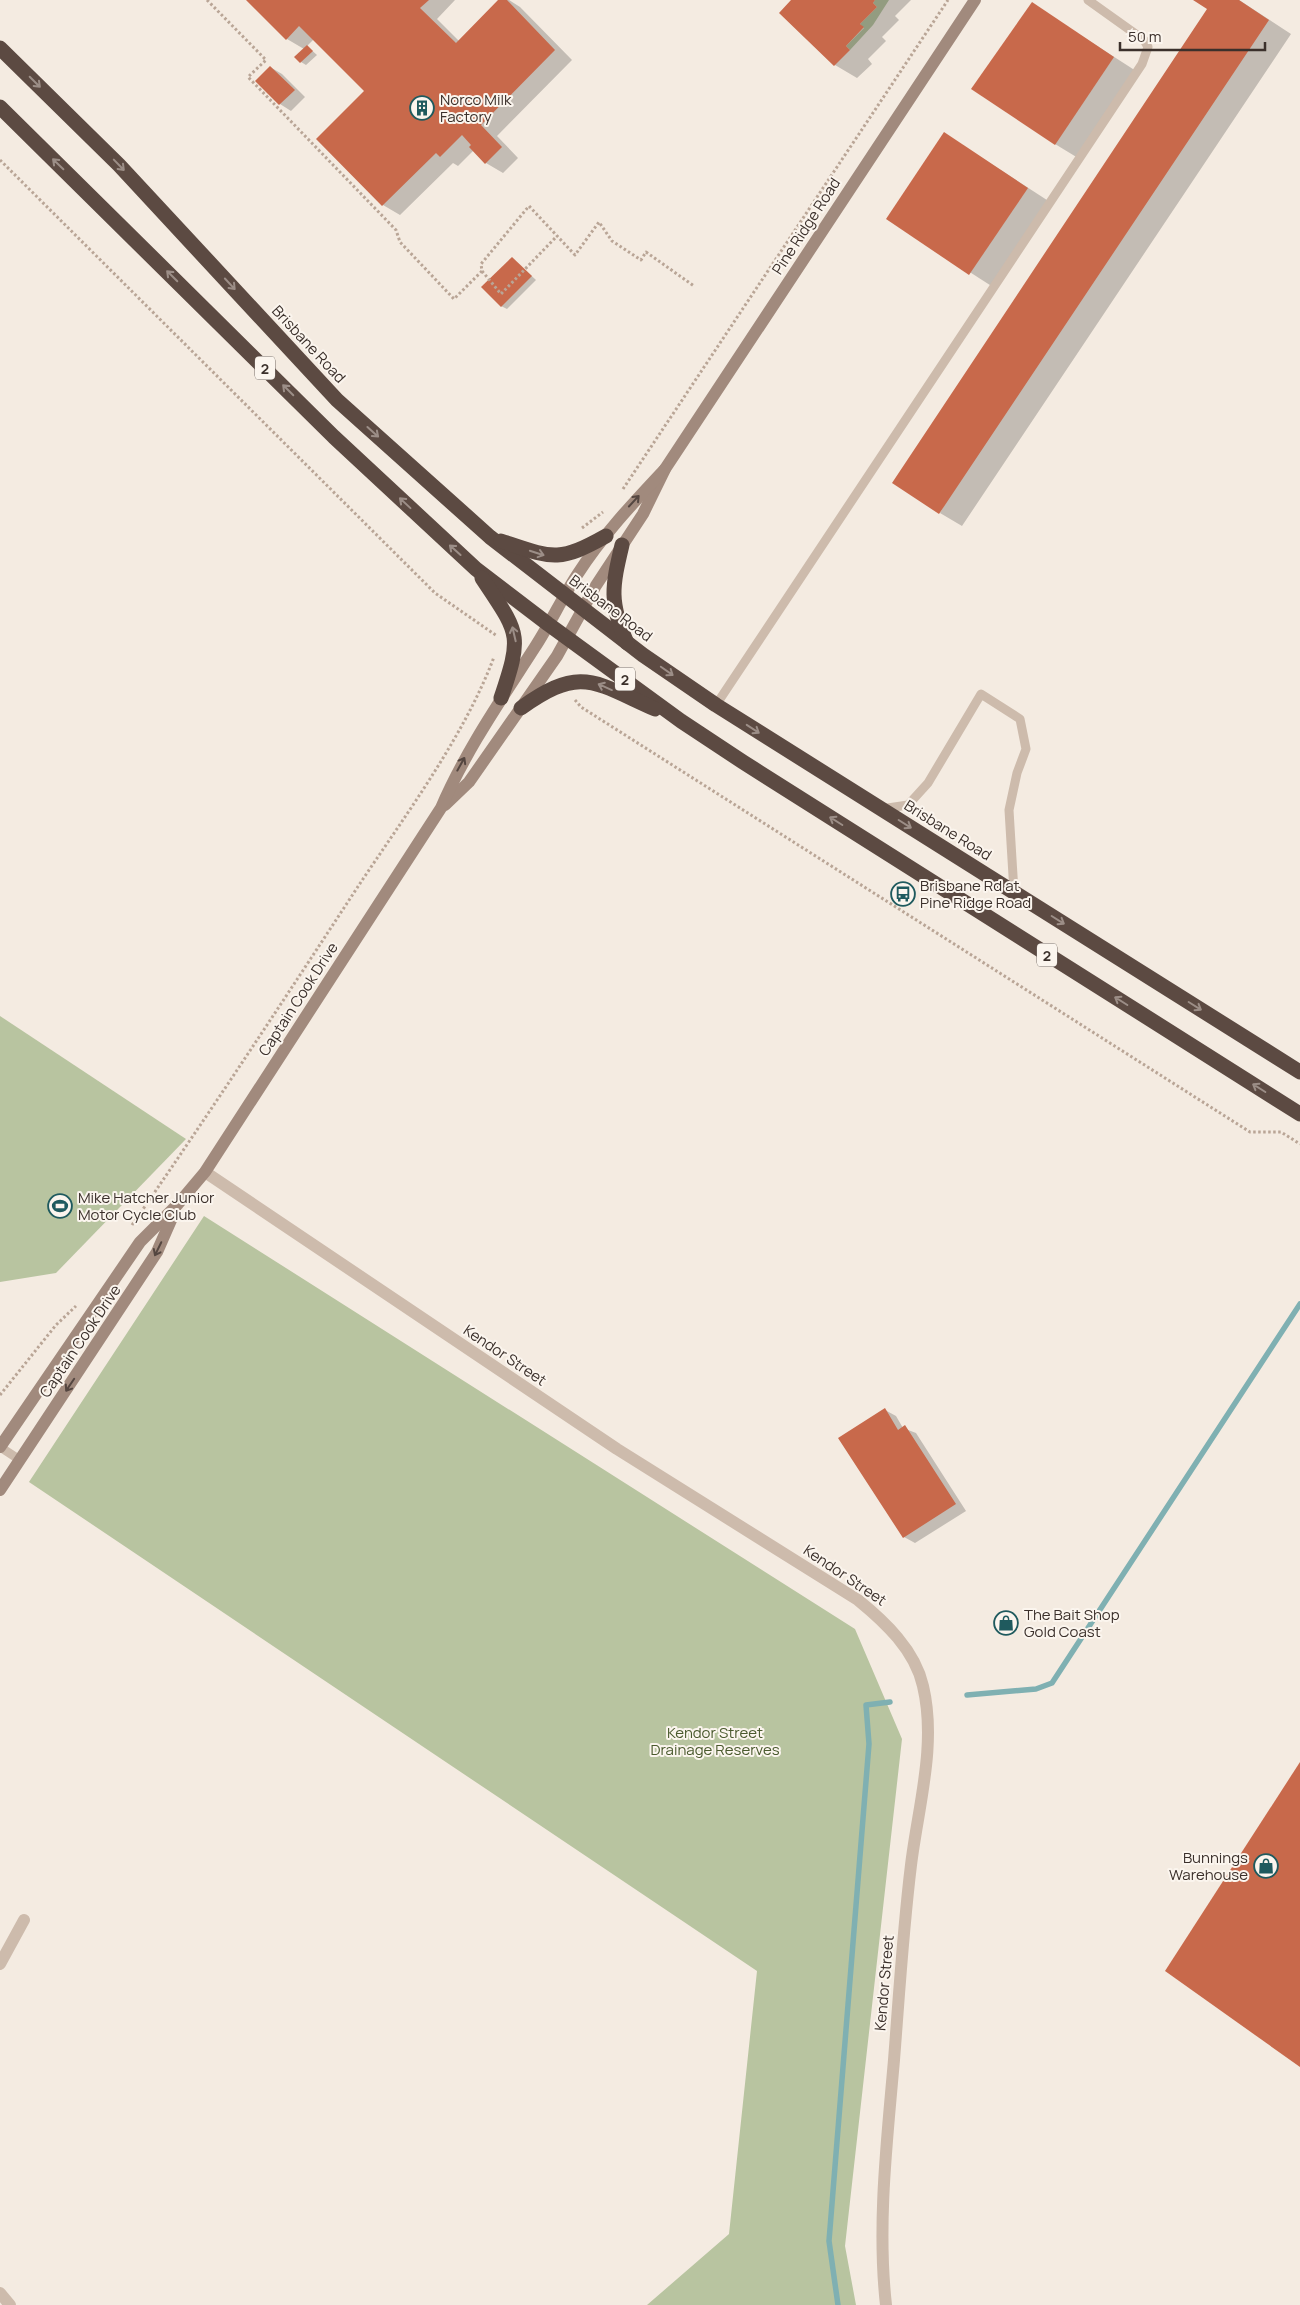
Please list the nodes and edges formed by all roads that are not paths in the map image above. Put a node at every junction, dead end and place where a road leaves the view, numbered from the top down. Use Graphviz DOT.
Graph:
graph roads {
  1 [pos="975,0"];
  2 [pos="1088,0"];
  3 [pos="0,48"];
  4 [pos="0,107"];
  5 [pos="665,469"];
  6 [pos="606,536"];
  7 [pos="490,537"];
  8 [pos="622,545"];
  9 [pos="476,568"];
  10 [pos="565,595"];
  11 [pos="583,609"];
  12 [pos="548,624"];
  13 [pos="567,638"];
  14 [pos="627,643"];
  15 [pos="501,698"];
  16 [pos="716,705"];
  17 [pos="521,708"];
  18 [pos="681,721"];
  19 [pos="441,808"];
  20 [pos="881,809"];
  21 [pos="1014,892"];
  22 [pos="1300,1072"];
  23 [pos="1300,1114"];
  24 [pos="204,1172"];
  25 [pos="178,1204"];
  26 [pos="0,1447"];
  27 [pos="20,1460"];
  28 [pos="0,1488"];
  29 [pos="24,1920"];
  30 [pos="0,1964"];
  31 [pos="0,2293"];
  32 [pos="10,2305"];
  33 [pos="886,2305"];
  1 -- 5 [label="street, Pine Ridge Road"];
  2 -- 16 [label="lane"];
  3 -- 7 [label="highway, Brisbane Road / 2, one-way"];
  9 -- 4 [label="highway, 2, one-way"];
  6 -- 5 [label="street, Pine Ridge Road, one-way"];
  5 -- 8 [label="street, Pine Ridge Road"];
  7 -- 6 [label="highway, one-way"];
  6 -- 10 [label="street, Pine Ridge Road"];
  7 -- 10 [label="highway, Brisbane Road / 2"];
  8 -- 11 [label="street, Pine Ridge Road"];
  8 -- 14 [label="highway"];
  9 -- 12 [label="highway, 2"];
  15 -- 9 [label="highway, one-way"];
  10 -- 11 [label="highway, Brisbane Road / 2"];
  10 -- 12 [label="street, Pine Ridge Road"];
  11 -- 13 [label="street, Pine Ridge Road"];
  11 -- 14 [label="highway, Brisbane Road / 2"];
  12 -- 13 [label="highway, 2"];
  12 -- 15 [label="street, Captain Cook Drive"];
  13 -- 17 [label="street, Captain Cook Drive"];
  13 -- 18 [label="highway, 2"];
  14 -- 16 [label="highway, Brisbane Road / 2, one-way"];
  19 -- 15 [label="street, Captain Cook Drive, one-way"];
  16 -- 20 [label="highway, Brisbane Road / 2, one-way"];
  18 -- 17 [label="highway, one-way"];
  17 -- 19 [label="street, Captain Cook Drive"];
  23 -- 18 [label="highway, 2, one-way"];
  19 -- 24 [label="street, Captain Cook Drive"];
  20 -- 21 [label="highway, Brisbane Road / 2, one-way"];
  20 -- 21 [label="lane"];
  21 -- 22 [label="highway, Brisbane Road / 2, one-way"];
  24 -- 25 [label="street, Captain Cook Drive"];
  24 -- 33 [label="street, Kendor Street"];
  25 -- 26 [label="street, Captain Cook Drive"];
  25 -- 27 [label="street, Captain Cook Drive, one-way"];
  26 -- 27 [label="lane"];
  27 -- 28 [label="street, Captain Cook Drive"];
  29 -- 30 [label="street"];
  31 -- 32 [label="street"];
}
